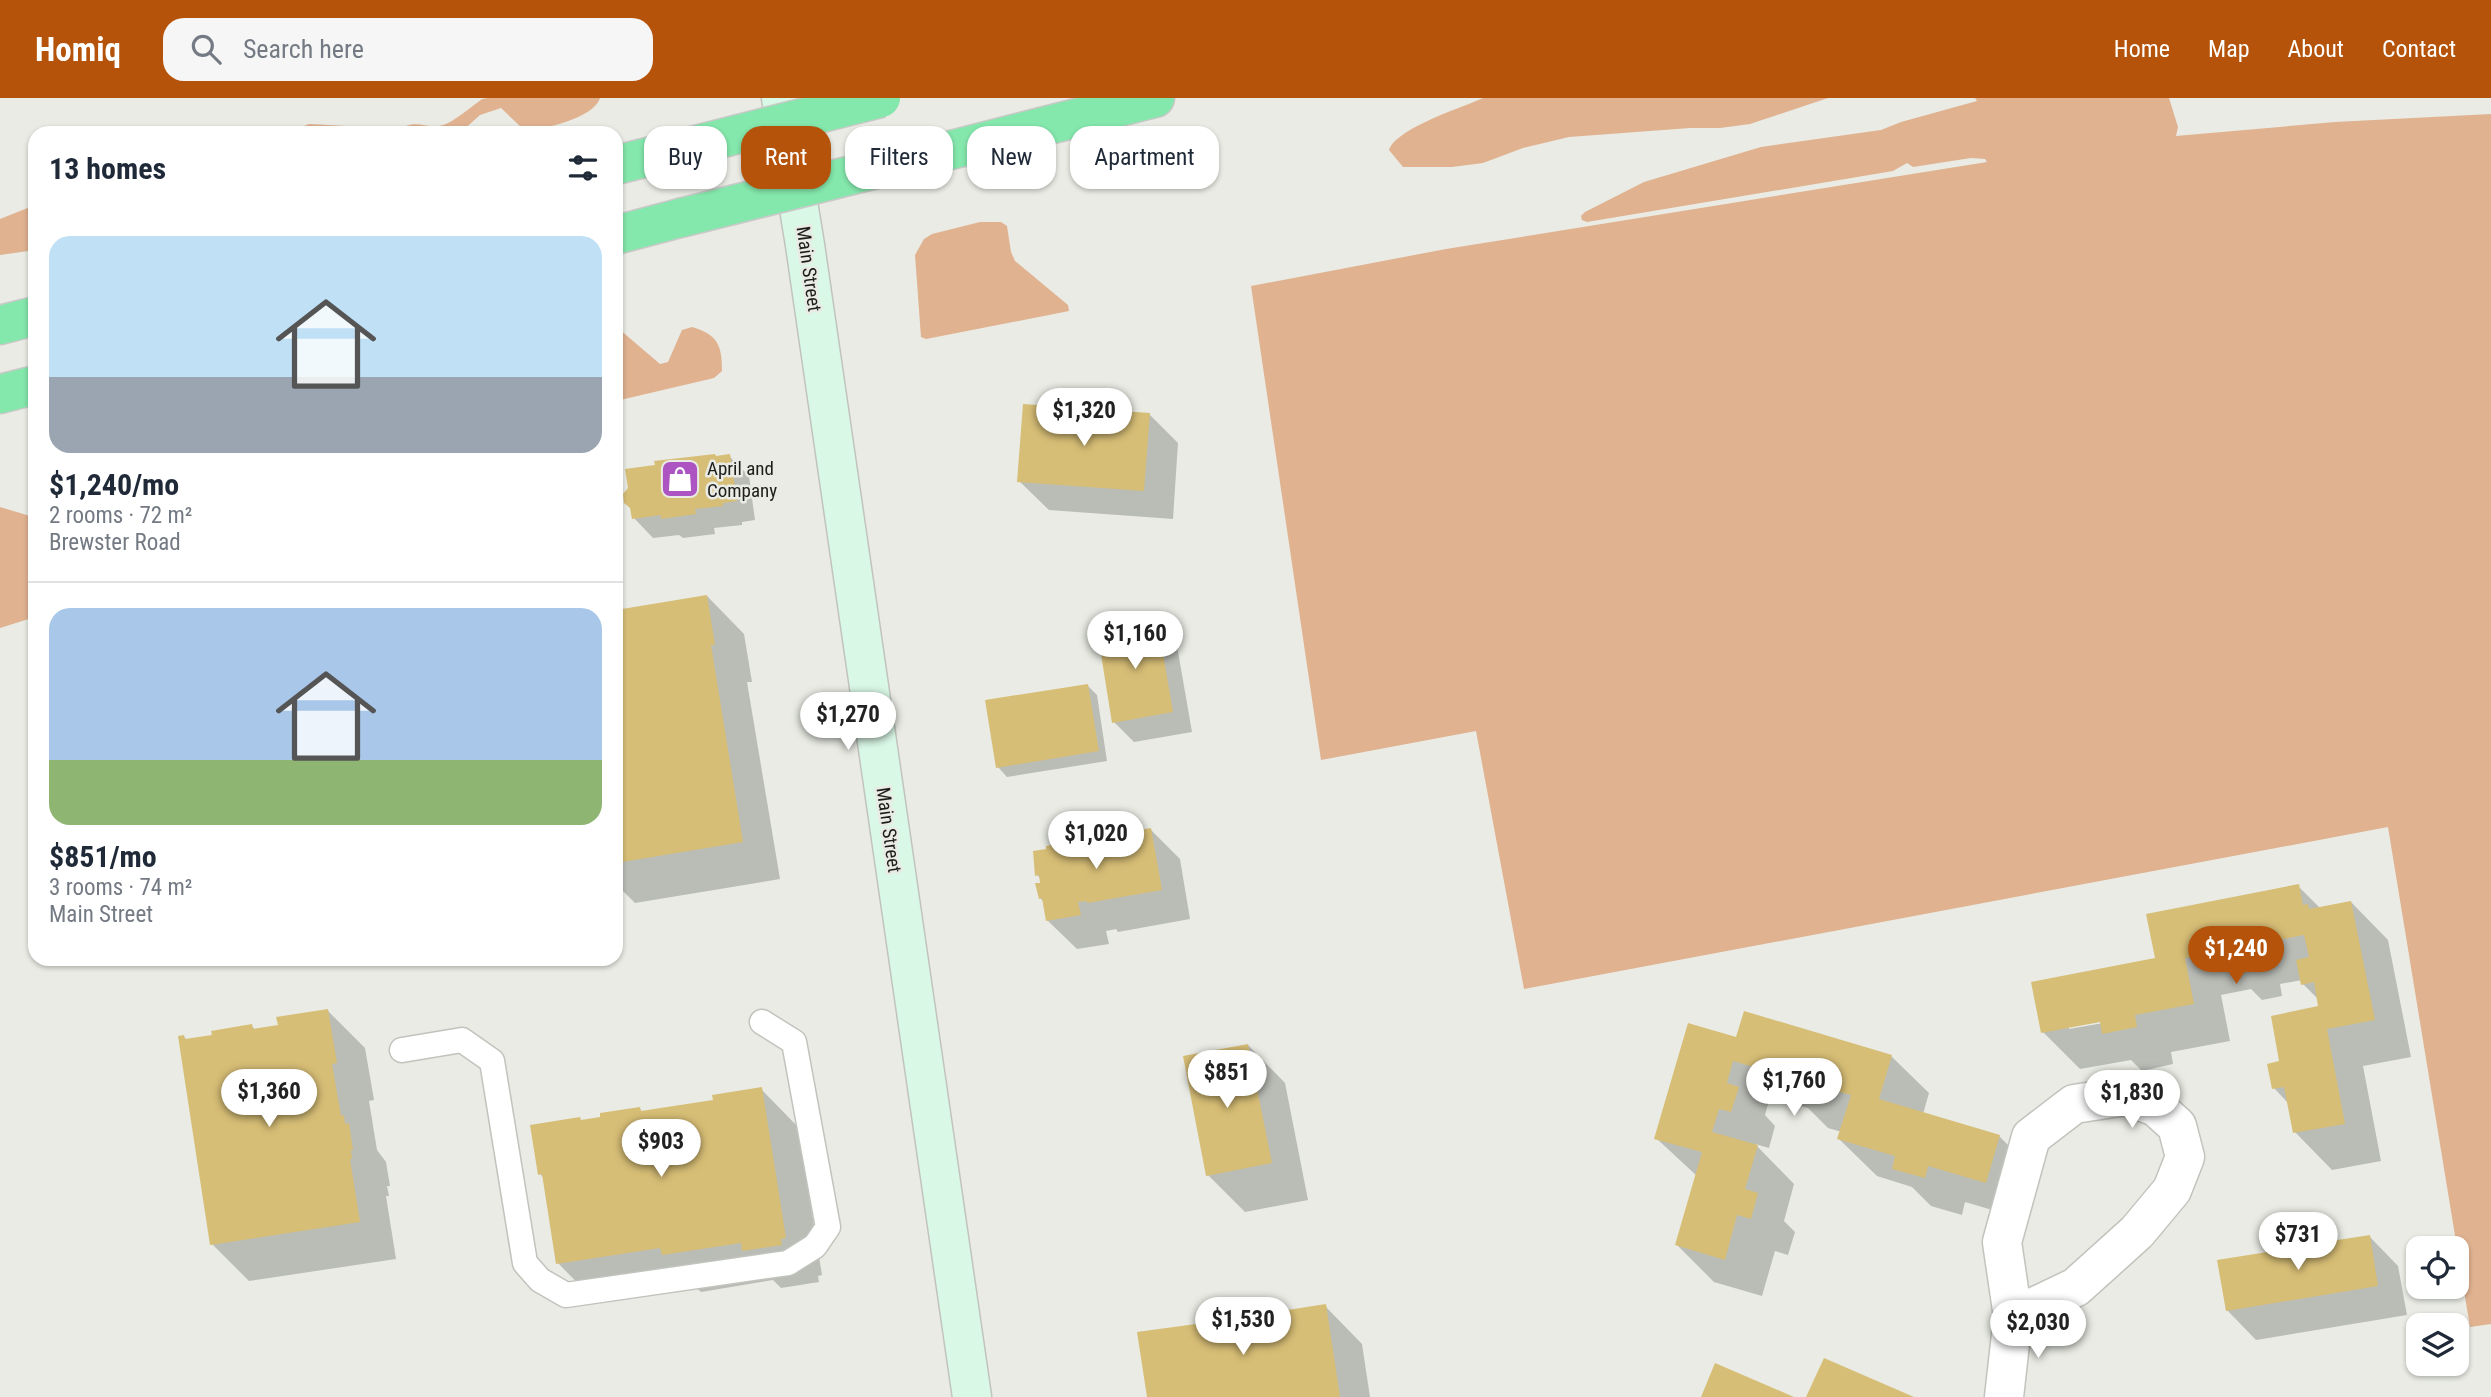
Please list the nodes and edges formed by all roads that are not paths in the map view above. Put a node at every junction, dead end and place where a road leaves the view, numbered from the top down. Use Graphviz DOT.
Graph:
graph roads {
  1 [pos="781,98"];
  2 [pos="881,98"];
  3 [pos="1155,98"];
  4 [pos="623,163"];
  5 [pos="623,233"];
  6 [pos="28,318"];
  7 [pos="0,325"];
  8 [pos="28,387"];
  9 [pos="0,394"];
  10 [pos="762,1022"];
  11 [pos="402,1050"];
  12 [pos="2013,1317"];
  13 [pos="972,1397"];
  14 [pos="2004,1397"];
  1 -- 13 [label="main road, Main Street"];
  2 -- 4 [label="highway, bridge"];
  3 -- 5 [label="highway, bridge"];
  6 -- 7 [label="highway"];
  8 -- 9 [label="highway"];
  10 -- 11 [label="lane"];
  12 -- 12 [label="street"];
  12 -- 14 [label="street"];
}
